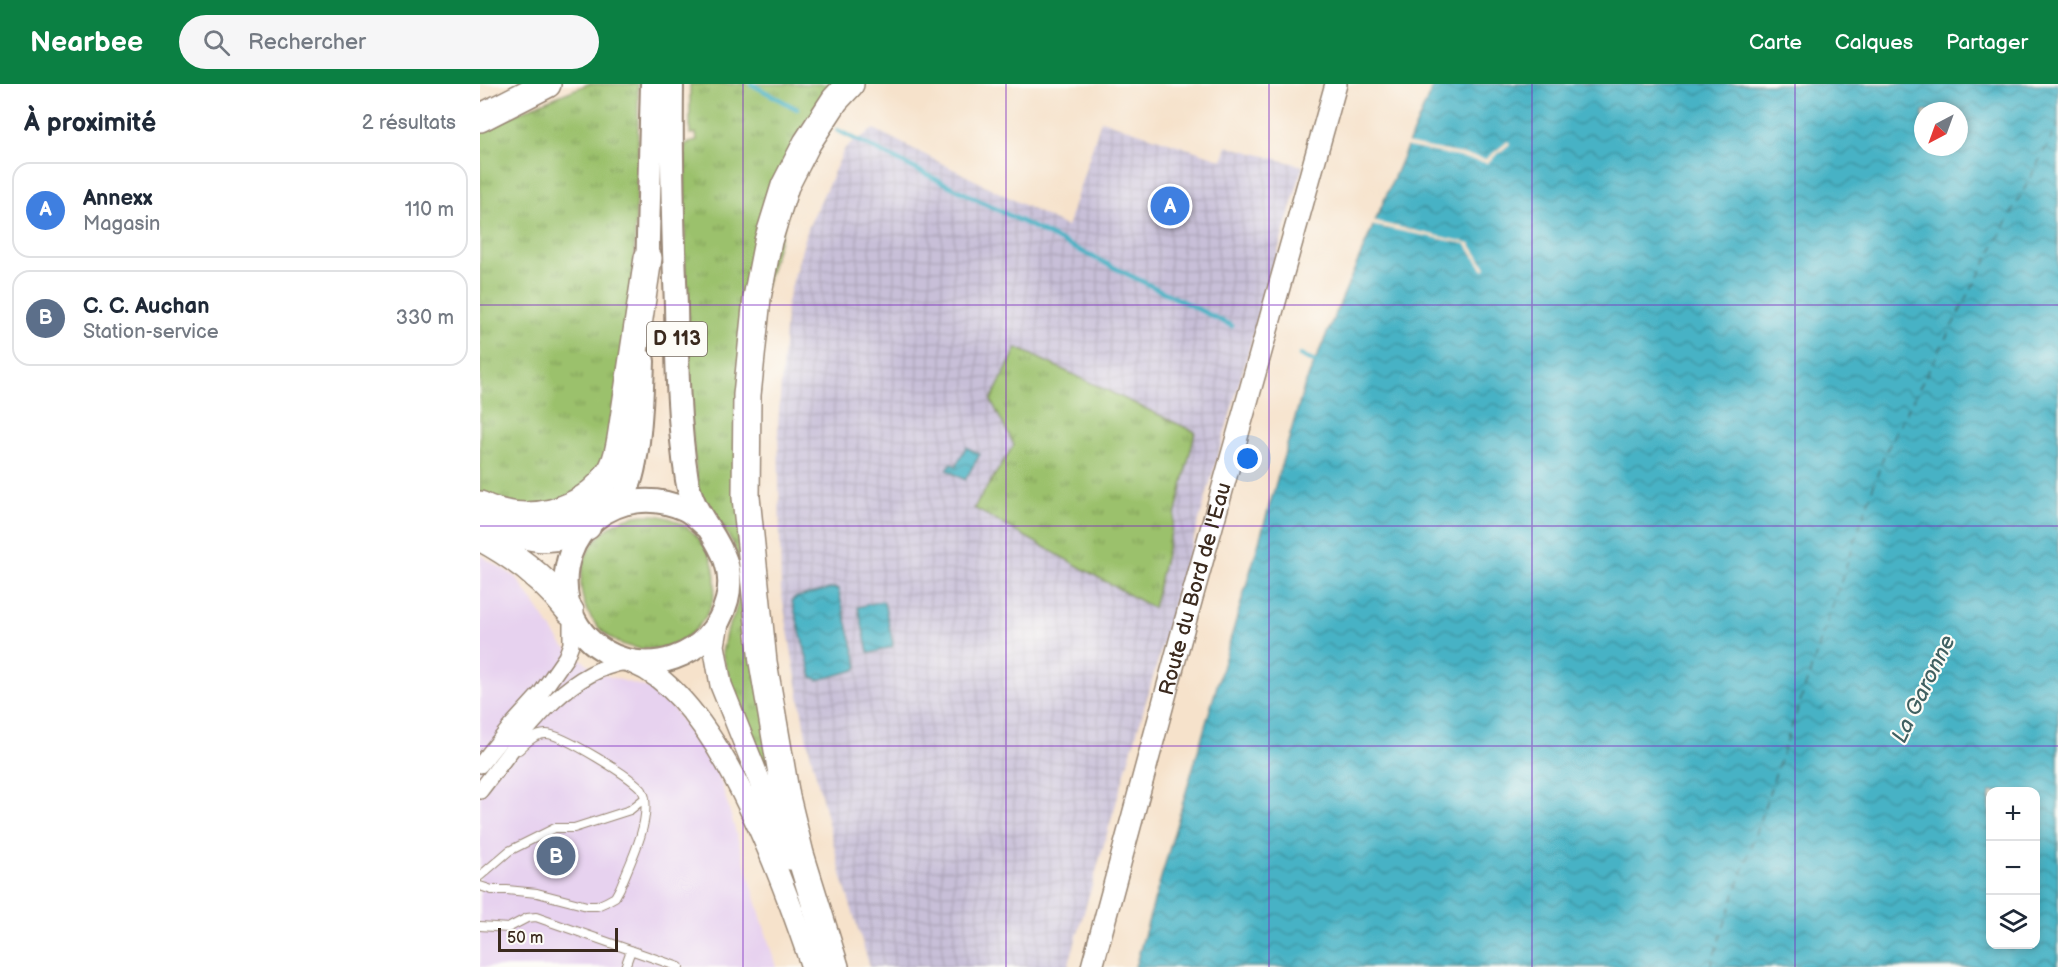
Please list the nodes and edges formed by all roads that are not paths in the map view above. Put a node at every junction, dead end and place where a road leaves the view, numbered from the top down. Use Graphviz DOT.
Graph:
graph roads {
  1 [pos="520,84"];
  2 [pos="547,84"];
  3 [pos="652,84"];
  4 [pos="672,84"];
  5 [pos="850,84"];
  6 [pos="1336,84"];
  7 [pos="480,101"];
  8 [pos="480,118"];
  9 [pos="662,148"];
  10 [pos="648,258"];
  11 [pos="480,505"];
  12 [pos="610,508"];
  13 [pos="480,517"];
  14 [pos="586,526"];
  15 [pos="707,526"];
  16 [pos="480,537"];
  17 [pos="570,611"];
  18 [pos="718,623"];
  19 [pos="631,662"];
  20 [pos="480,765"];
  21 [pos="484,785"];
  22 [pos="480,796"];
  23 [pos="645,798"];
  24 [pos="480,876"];
  25 [pos="480,886"];
  26 [pos="480,926"];
  27 [pos="631,950"];
  28 [pos="624,967"];
  29 [pos="679,967"];
  30 [pos="812,967"];
  31 [pos="829,967"];
  32 [pos="835,967"];
  33 [pos="1092,967"];
  1 -- 7 [label="highway"];
  2 -- 8 [label="highway"];
  3 -- 9 [label="main road, D 113"];
  4 -- 9 [label="main road, D 113"];
  5 -- 32 [label="highway"];
  6 -- 33 [label="street, Route du Bord de l'Eau"];
  9 -- 10 [label="main road, D 113"];
  9 -- 15 [label="main road, D 113"];
  10 -- 11 [label="highway"];
  10 -- 12 [label="main road, D 113"];
  12 -- 14 [label="main road"];
  12 -- 15 [label="main road"];
  13 -- 14 [label="highway"];
  14 -- 17 [label="main road"];
  15 -- 18 [label="main road"];
  16 -- 17 [label="highway"];
  17 -- 19 [label="main road"];
  17 -- 20 [label="street"];
  18 -- 19 [label="main road"];
  18 -- 31 [label="street"];
  19 -- 21 [label="street"];
  19 -- 30 [label="street"];
  21 -- 22 [label="lane"];
  21 -- 23 [label="lane"];
  23 -- 24 [label="lane"];
  23 -- 25 [label="lane"];
  26 -- 27 [label="lane"];
  27 -- 28 [label="lane"];
  27 -- 29 [label="lane"];
}
